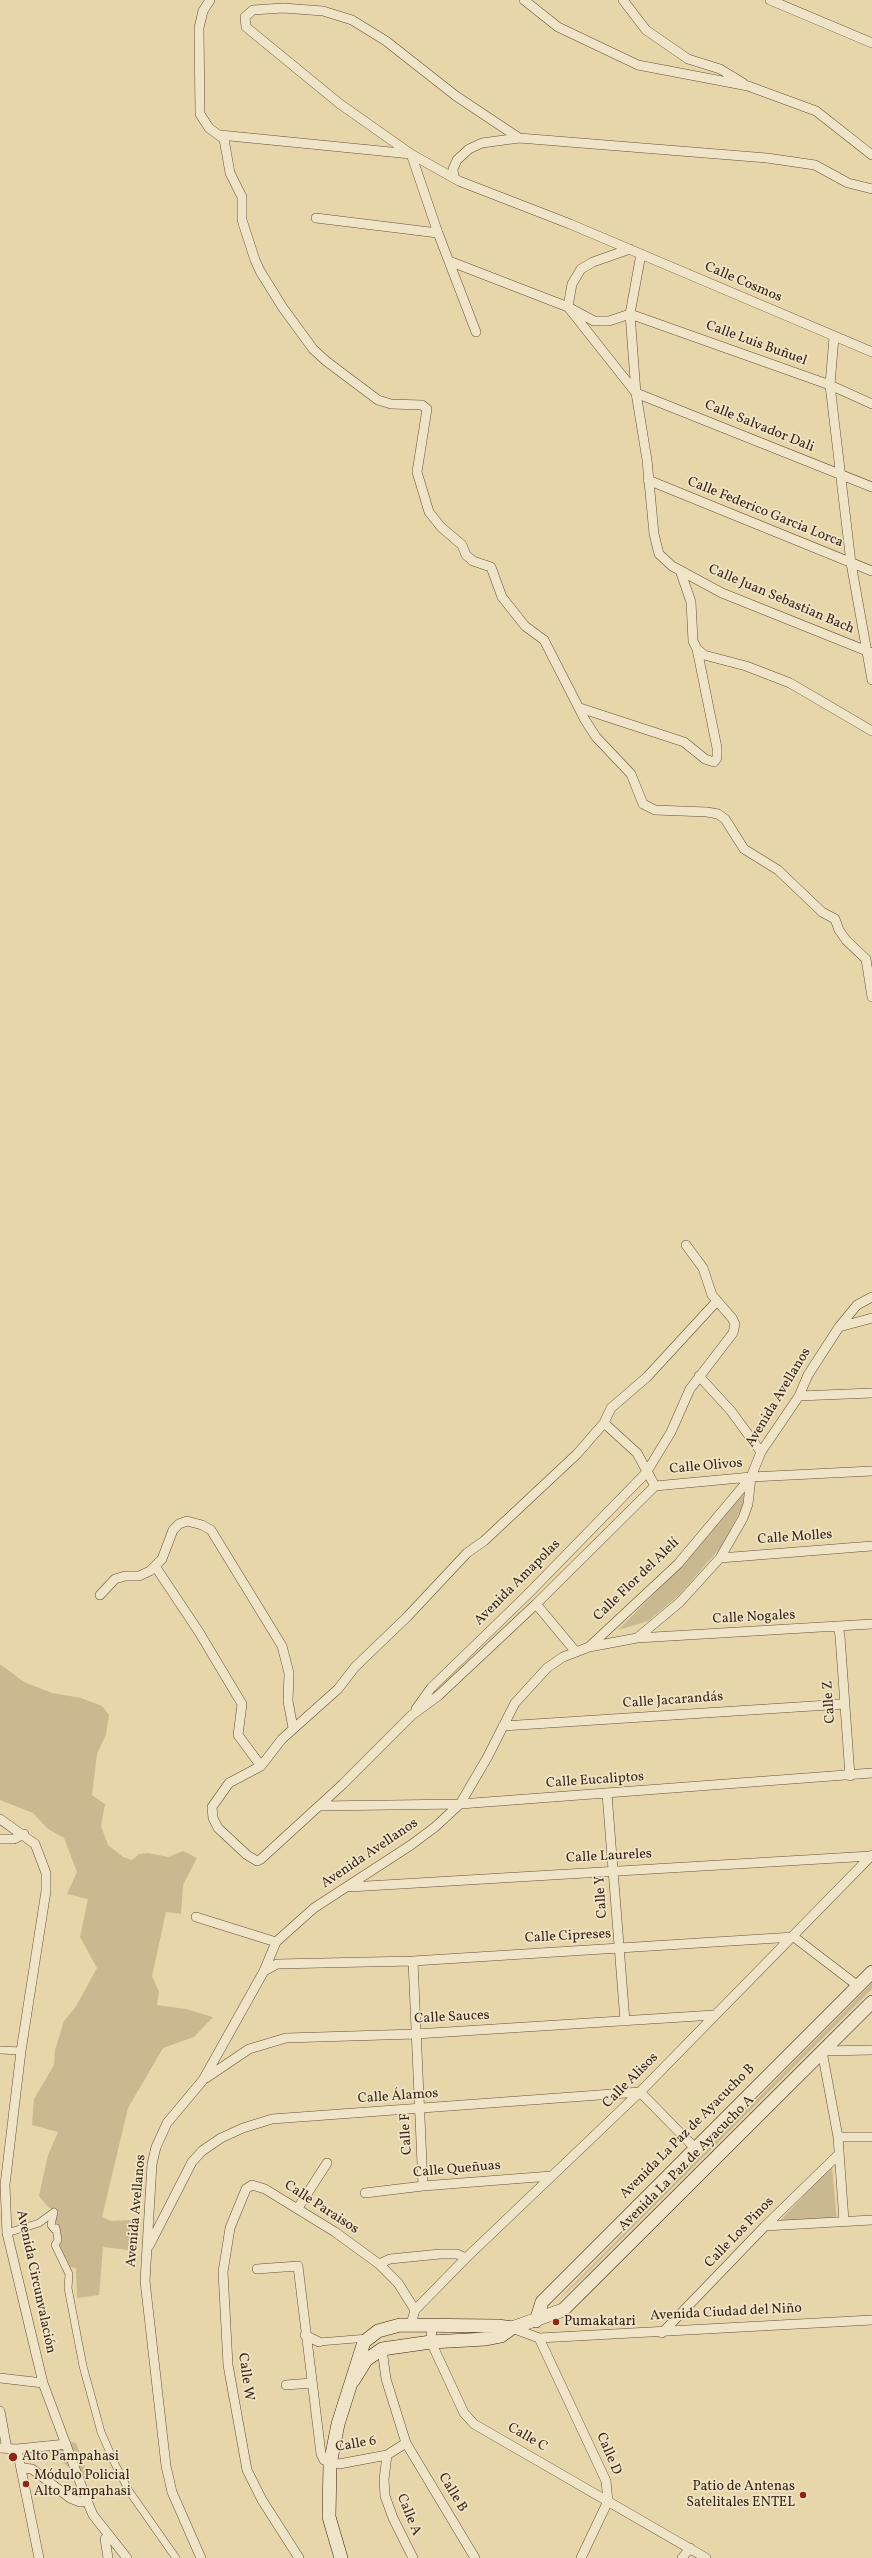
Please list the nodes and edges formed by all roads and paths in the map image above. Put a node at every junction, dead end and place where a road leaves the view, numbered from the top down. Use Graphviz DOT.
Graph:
graph roads {
  1 [pos="210,0"];
  2 [pos="524,0"];
  3 [pos="623,0"];
  4 [pos="773,1"];
  5 [pos="872,43"];
  6 [pos="748,86"];
  7 [pos="220,135"];
  8 [pos="519,138"];
  9 [pos="410,154"];
  10 [pos="872,155"];
  11 [pos="454,177"];
  12 [pos="872,189"];
  13 [pos="316,218"];
  14 [pos="438,233"];
  15 [pos="630,249"];
  16 [pos="640,254"];
  17 [pos="449,261"];
  18 [pos="568,307"];
  19 [pos="630,314"];
  20 [pos="476,332"];
  21 [pos="834,337"];
  22 [pos="872,352"];
  23 [pos="830,385"];
  24 [pos="636,393"];
  25 [pos="872,404"];
  26 [pos="840,474"];
  27 [pos="648,480"];
  28 [pos="872,487"];
  29 [pos="851,563"];
  30 [pos="680,570"];
  31 [pos="872,571"];
  32 [pos="697,649"];
  33 [pos="870,652"];
  34 [pos="872,680"];
  35 [pos="580,708"];
  36 [pos="872,731"];
  37 [pos="872,998"];
  38 [pos="686,1245"];
  39 [pos="872,1297"];
  40 [pos="717,1301"];
  41 [pos="872,1318"];
  42 [pos="839,1327"];
  43 [pos="700,1376"];
  44 [pos="872,1393"];
  45 [pos="799,1396"];
  46 [pos="604,1423"];
  47 [pos="761,1452"];
  48 [pos="872,1471"];
  49 [pos="646,1473"];
  50 [pos="750,1477"];
  51 [pos="655,1486"];
  52 [pos="872,1546"];
  53 [pos="720,1558"];
  54 [pos="155,1566"];
  55 [pos="100,1595"];
  56 [pos="536,1604"];
  57 [pos="872,1624"];
  58 [pos="838,1627"];
  59 [pos="638,1638"];
  60 [pos="589,1647"];
  61 [pos="576,1652"];
  62 [pos="844,1704"];
  63 [pos="412,1715"];
  64 [pos="503,1726"];
  65 [pos="293,1728"];
  66 [pos="261,1766"];
  67 [pos="872,1773"];
  68 [pos="850,1776"];
  69 [pos="607,1794"];
  70 [pos="460,1804"];
  71 [pos="320,1806"];
  72 [pos="1,1822"];
  73 [pos="24,1834"];
  74 [pos="0,1839"];
  75 [pos="872,1856"];
  76 [pos="614,1871"];
  77 [pos="348,1887"];
  78 [pos="196,1917"];
  79 [pos="794,1937"];
  80 [pos="276,1942"];
  81 [pos="619,1948"];
  82 [pos="413,1961"];
  83 [pos="264,1971"];
  84 [pos="872,1972"];
  85 [pos="858,1986"];
  86 [pos="872,2002"];
  87 [pos="714,2015"];
  88 [pos="625,2021"];
  89 [pos="416,2034"];
  90 [pos="0,2050"];
  91 [pos="872,2050"];
  92 [pos="21,2051"];
  93 [pos="822,2051"];
  94 [pos="203,2080"];
  95 [pos="640,2092"];
  96 [pos="420,2110"];
  97 [pos="838,2137"];
  98 [pos="872,2137"];
  99 [pos="694,2147"];
  100 [pos="839,2154"];
  101 [pos="327,2163"];
  102 [pos="551,2176"];
  103 [pos="423,2186"];
  104 [pos="246,2189"];
  105 [pos="365,2193"];
  106 [pos="298,2208"];
  107 [pos="872,2220"];
  108 [pos="844,2222"];
  109 [pos="765,2226"];
  110 [pos="5,2231"];
  111 [pos="147,2250"];
  112 [pos="466,2258"];
  113 [pos="379,2264"];
  114 [pos="257,2269"];
  115 [pos="415,2310"];
  116 [pos="536,2320"];
  117 [pos="872,2320"];
  118 [pos="411,2324"];
  119 [pos="432,2325"];
  120 [pos="512,2328"];
  121 [pos="662,2333"];
  122 [pos="305,2335"];
  123 [pos="368,2338"];
  124 [pos="539,2338"];
  125 [pos="319,2342"];
  126 [pos="431,2342"];
  127 [pos="382,2349"];
  128 [pos="0,2378"];
  129 [pos="353,2381"];
  130 [pos="43,2383"];
  131 [pos="312,2383"];
  132 [pos="286,2385"];
  133 [pos="0,2411"];
  134 [pos="406,2443"];
  135 [pos="66,2444"];
  136 [pos="3,2448"];
  137 [pos="17,2449"];
  138 [pos="387,2455"];
  139 [pos="330,2464"];
  140 [pos="22,2468"];
  141 [pos="87,2501"];
  142 [pos="608,2502"];
  143 [pos="108,2535"];
  144 [pos="690,2548"];
  145 [pos="123,2557"];
  146 [pos="39,2558"];
  147 [pos="108,2558"];
  148 [pos="176,2558"];
  149 [pos="200,2558"];
  150 [pos="299,2558"];
  151 [pos="341,2558"];
  152 [pos="412,2558"];
  153 [pos="475,2558"];
  154 [pos="581,2558"];
  155 [pos="682,2558"];
  156 [pos="706,2558"];
  1 -- 7 [label="street"];
  2 -- 6 [label="street"];
  3 -- 6 [label="street"];
  4 -- 5 [label="street"];
  6 -- 10 [label="street"];
  7 -- 9 [label="street"];
  7 -- 35 [label="street"];
  8 -- 9 [label="street"];
  8 -- 11 [label="street"];
  8 -- 12 [label="street"];
  9 -- 11 [label="street, Calle Cosmos"];
  9 -- 14 [label="street"];
  11 -- 15 [label="street, Calle Cosmos"];
  13 -- 14 [label="street"];
  14 -- 17 [label="street"];
  15 -- 16 [label="street, Calle Cosmos"];
  15 -- 18 [label="street"];
  16 -- 19 [label="street, Calle Juan Sebastian Bach"];
  16 -- 21 [label="street, Calle Cosmos"];
  17 -- 18 [label="street"];
  17 -- 20 [label="street"];
  18 -- 19 [label="street"];
  18 -- 24 [label="street"];
  19 -- 23 [label="street, Calle Luis Buñuel"];
  19 -- 24 [label="street, Calle Juan Sebastian Bach"];
  21 -- 22 [label="street, Calle Cosmos"];
  21 -- 23 [label="street"];
  23 -- 25 [label="street, Calle Luis Buñuel"];
  23 -- 26 [label="street"];
  24 -- 26 [label="street, Calle Salvador Dali"];
  24 -- 27 [label="street, Calle Juan Sebastian Bach"];
  26 -- 28 [label="street, Calle Salvador Dali"];
  26 -- 29 [label="street"];
  27 -- 29 [label="street, Calle Federico Garcia Lorca"];
  27 -- 30 [label="street, Calle Juan Sebastian Bach"];
  29 -- 31 [label="street, Calle Federico Garcia Lorca"];
  29 -- 33 [label="street"];
  30 -- 32 [label="street"];
  30 -- 33 [label="street, Calle Juan Sebastian Bach"];
  32 -- 35 [label="street"];
  32 -- 36 [label="street"];
  33 -- 34 [label="street"];
  35 -- 37 [label="street"];
  38 -- 40 [label="street"];
  39 -- 42 [label="street, Avenida Avellanos"];
  40 -- 43 [label="street, Avenida Amapolas"];
  40 -- 46 [label="street"];
  41 -- 42 [label="street"];
  42 -- 45 [label="street, Avenida Avellanos"];
  43 -- 47 [label="street"];
  43 -- 49 [label="street, Avenida Amapolas"];
  44 -- 45 [label="street"];
  45 -- 47 [label="street, Avenida Avellanos"];
  46 -- 49 [label="street, Calle Olivos"];
  46 -- 65 [label="street"];
  47 -- 50 [label="street, Avenida Avellanos"];
  48 -- 50 [label="street, Calle Olivos"];
  49 -- 51 [label="street, Calle Olivos"];
  49 -- 63 [label="street, Avenida Amapolas"];
  50 -- 51 [label="street, Calle Olivos"];
  50 -- 53 [label="street, Avenida Avellanos"];
  50 -- 60 [label="street, Calle Flor del Alelí"];
  51 -- 56 [label="street, Avenida Amapolas"];
  52 -- 53 [label="street, Calle Molles"];
  53 -- 59 [label="street, Avenida Avellanos"];
  54 -- 55 [label="street"];
  54 -- 65 [label="street"];
  54 -- 66 [label="street"];
  56 -- 61 [label="street"];
  56 -- 63 [label="street, Avenida Amapolas"];
  57 -- 58 [label="street, Calle Nogales"];
  58 -- 59 [label="street, Calle Nogales"];
  58 -- 62 [label="street, Calle Z"];
  59 -- 60 [label="street, Avenida Avellanos"];
  60 -- 61 [label="street, Avenida Avellanos"];
  61 -- 64 [label="street, Avenida Avellanos"];
  62 -- 64 [label="street, Calle Jacarandás"];
  62 -- 68 [label="street, Calle Z"];
  63 -- 71 [label="street, Avenida Amapolas"];
  64 -- 70 [label="street, Avenida Avellanos"];
  65 -- 66 [label="street"];
  66 -- 71 [label="street, Avenida Amapolas"];
  67 -- 68 [label="street, Calle Eucaliptos"];
  68 -- 69 [label="street, Calle Eucaliptos"];
  69 -- 70 [label="street, Calle Eucaliptos"];
  69 -- 76 [label="street, Calle Y"];
  70 -- 71 [label="street, Calle Eucaliptos"];
  70 -- 77 [label="street, Avenida Avellanos"];
  72 -- 73 [label="street, Avenida Circunvalación"];
  73 -- 74 [label="street"];
  73 -- 92 [label="street, Avenida Circunvalación"];
  75 -- 76 [label="street, Calle Laureles"];
  75 -- 79 [label="street, Calle Alisos"];
  76 -- 77 [label="street, Calle Laureles"];
  76 -- 81 [label="street, Calle Y"];
  77 -- 80 [label="street, Avenida Avellanos"];
  78 -- 80 [label="street"];
  79 -- 81 [label="street, Calle Cipreses"];
  79 -- 85 [label="street"];
  79 -- 87 [label="street, Calle Alisos"];
  80 -- 83 [label="street, Avenida Avellanos"];
  81 -- 82 [label="street, Calle Cipreses"];
  81 -- 88 [label="street, Calle Y"];
  82 -- 83 [label="street, Calle Cipreses"];
  82 -- 89 [label="street, Calle F"];
  83 -- 94 [label="street, Avenida Avellanos"];
  84 -- 85 [label="main road, Avenida La Paz de Ayacucho B"];
  85 -- 99 [label="main road, Avenida La Paz de Ayacucho B"];
  86 -- 93 [label="main road, Avenida La Paz de Ayacucho A"];
  87 -- 88 [label="street, Calle Sauces"];
  87 -- 95 [label="street, Calle Alisos"];
  88 -- 89 [label="street, Calle Sauces"];
  89 -- 94 [label="street, Calle Sauces"];
  89 -- 96 [label="street, Calle F"];
  90 -- 92 [label="street"];
  91 -- 93 [label="street"];
  92 -- 110 [label="street, Avenida Circunvalación"];
  93 -- 97 [label="street"];
  93 -- 116 [label="main road, Avenida La Paz de Ayacucho A"];
  94 -- 111 [label="street, Avenida Avellanos"];
  95 -- 96 [label="street, Calle Álamos"];
  95 -- 99 [label="street"];
  95 -- 102 [label="street, Calle Alisos"];
  96 -- 103 [label="street, Calle F"];
  96 -- 111 [label="street, Calle Álamos"];
  97 -- 98 [label="street"];
  97 -- 100 [label="street"];
  99 -- 116 [label="main road, Avenida La Paz de Ayacucho B"];
  100 -- 108 [label="street"];
  100 -- 109 [label="street, Calle Los Pinos"];
  101 -- 106 [label="street"];
  102 -- 103 [label="street, Calle Queñuas"];
  102 -- 112 [label="street, Calle Alisos"];
  103 -- 105 [label="street, Calle Queñuas"];
  104 -- 106 [label="street, Calle Paraisos"];
  104 -- 150 [label="street, Calle W"];
  106 -- 113 [label="street, Calle Paraisos"];
  107 -- 108 [label="street"];
  108 -- 109 [label="street"];
  109 -- 121 [label="street, Calle Los Pinos"];
  110 -- 130 [label="street, Avenida Circunvalación"];
  110 -- 148 [label="street"];
  111 -- 149 [label="street, Avenida Avellanos"];
  112 -- 113 [label="street"];
  112 -- 115 [label="street, Calle Alisos"];
  113 -- 115 [label="street, Calle Paraisos"];
  114 -- 122 [label="street"];
  115 -- 118 [label="street, Calle Alisos"];
  116 -- 120 [label="main road, Avenida La Paz de Ayacucho A"];
  117 -- 121 [label="street, Avenida Ciudad del Niño"];
  118 -- 119 [label="main road, Avenida Ciudad del Niño"];
  118 -- 123 [label="main road, Avenida Ciudad del Niño"];
  119 -- 120 [label="main road, Avenida Ciudad del Niño"];
  119 -- 126 [label="street, Calle C"];
  120 -- 124 [label="street, Avenida Ciudad del Niño"];
  120 -- 126 [label="main road"];
  121 -- 124 [label="street, Avenida Ciudad del Niño"];
  122 -- 125 [label="street"];
  122 -- 131 [label="street"];
  123 -- 125 [label="street"];
  123 -- 129 [label="main road"];
  124 -- 142 [label="street, Calle D"];
  126 -- 127 [label="main road"];
  126 -- 142 [label="street, Calle C"];
  127 -- 129 [label="main road"];
  127 -- 134 [label="street, Calle B"];
  128 -- 130 [label="street"];
  129 -- 139 [label="main road"];
  130 -- 135 [label="street, Avenida Circunvalación"];
  131 -- 132 [label="street"];
  131 -- 139 [label="street"];
  133 -- 136 [label="street"];
  134 -- 138 [label="street"];
  134 -- 153 [label="street, Calle B"];
  135 -- 137 [label="street"];
  135 -- 141 [label="street, Avenida Circunvalación"];
  136 -- 137 [label="street"];
  137 -- 140 [label="street"];
  138 -- 139 [label="street, Calle 6"];
  138 -- 152 [label="street, Calle A"];
  139 -- 151 [label="main road"];
  140 -- 141 [label="street"];
  140 -- 146 [label="street"];
  141 -- 143 [label="street, Avenida Circunvalación"];
  142 -- 144 [label="street"];
  142 -- 154 [label="street"];
  143 -- 145 [label="street, Avenida Circunvalación"];
  143 -- 147 [label="street"];
  144 -- 155 [label="street"];
  144 -- 156 [label="street"];
}
